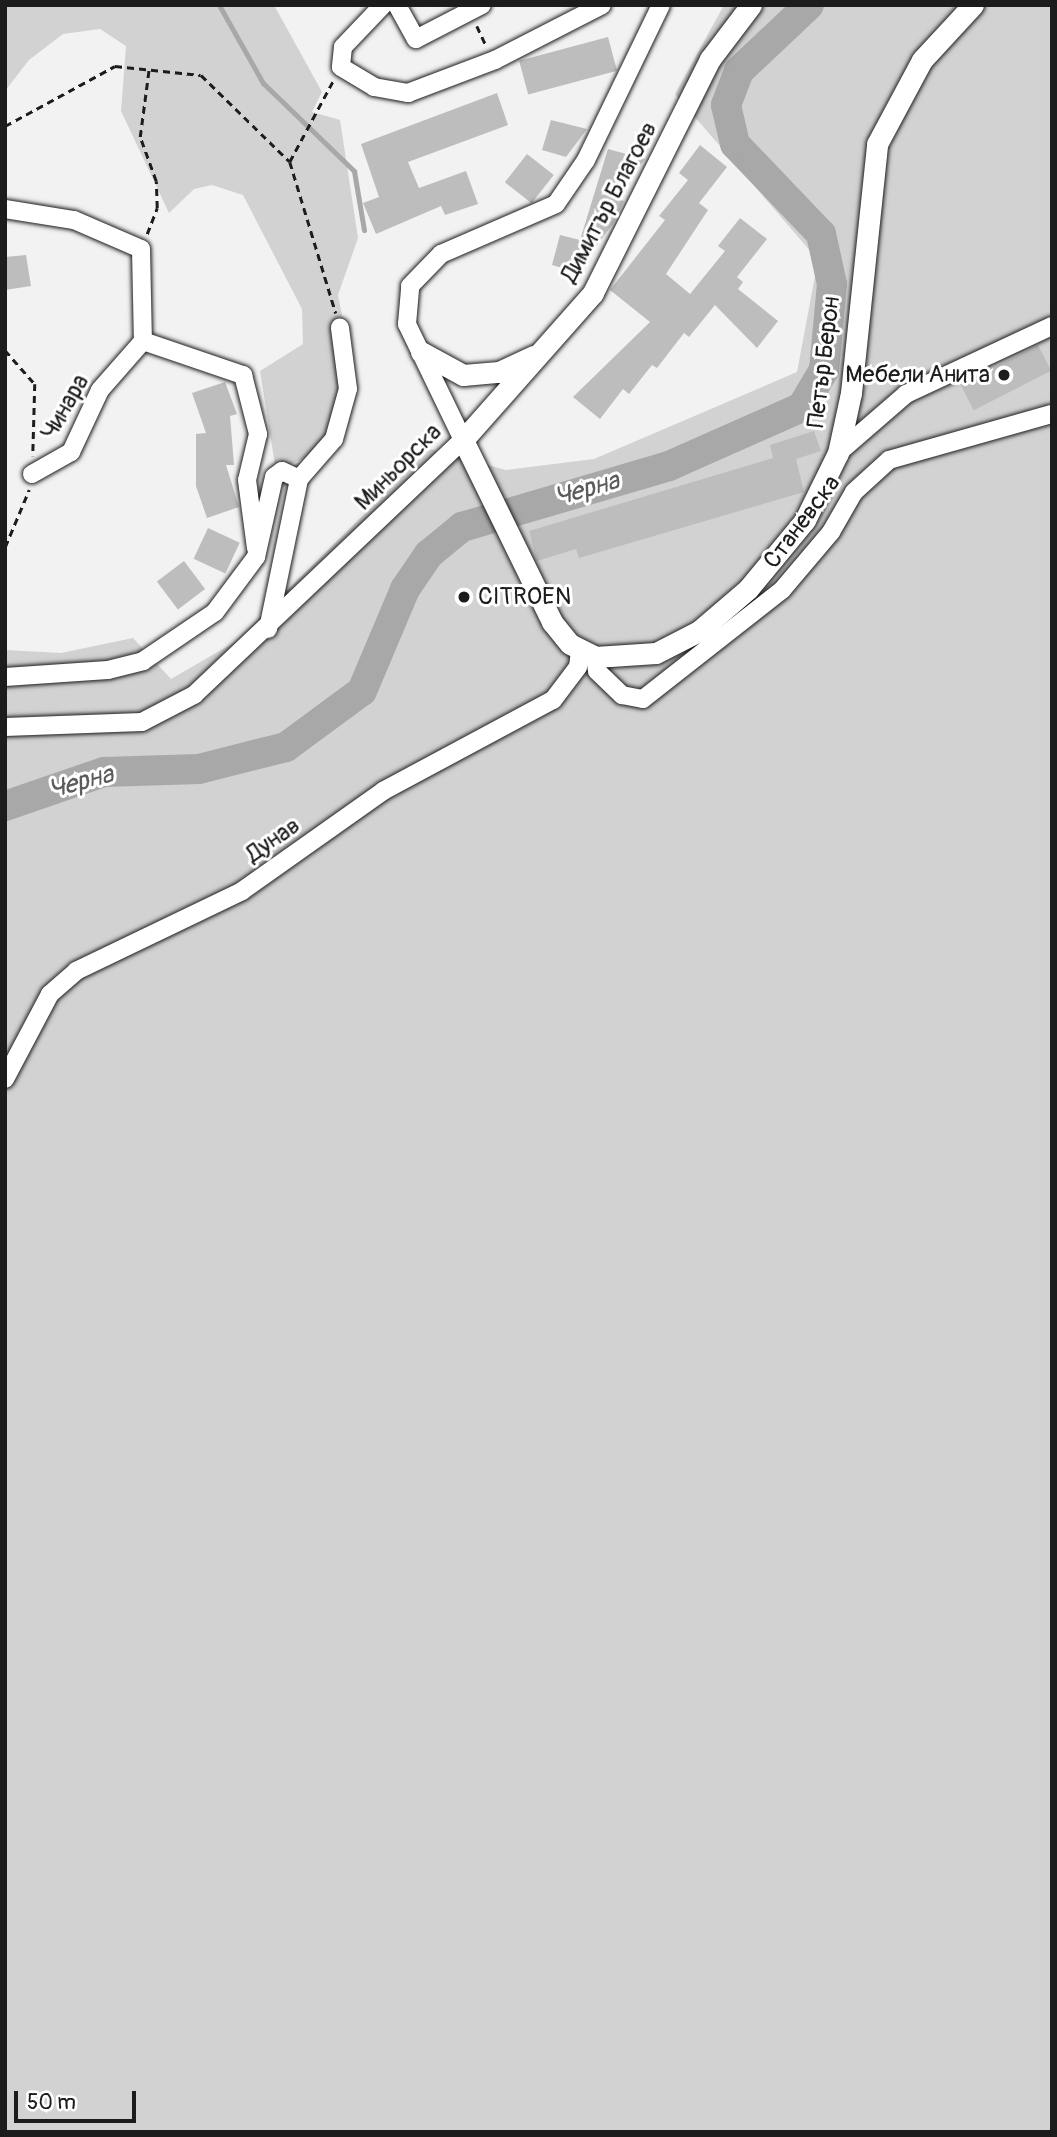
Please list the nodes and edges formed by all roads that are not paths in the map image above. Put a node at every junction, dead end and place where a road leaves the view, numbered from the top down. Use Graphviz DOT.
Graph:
graph roads {
  1 [pos="383,5"];
  2 [pos="397,5"];
  3 [pos="602,5"];
  4 [pos="661,5"];
  5 [pos="751,5"];
  6 [pos="973,5"];
  7 [pos="476,8"];
  8 [pos="5,209"];
  9 [pos="1052,326"];
  10 [pos="340,328"];
  11 [pos="143,341"];
  12 [pos="548,349"];
  13 [pos="421,352"];
  14 [pos="1052,414"];
  15 [pos="463,440"];
  16 [pos="838,453"];
  17 [pos="32,474"];
  18 [pos="299,480"];
  19 [pos="256,557"];
  20 [pos="268,629"];
  21 [pos="587,654"];
  22 [pos="5,677"];
  23 [pos="5,727"];
  24 [pos="5,1079"];
  1 -- 3 [label="street"];
  2 -- 7 [label="street"];
  4 -- 13 [label="street, Миньорска"];
  5 -- 12 [label="main road, Димитър Благоев"];
  6 -- 16 [label="main road, Петър Берон"];
  8 -- 11 [label="street"];
  9 -- 16 [label="street"];
  10 -- 18 [label="street"];
  11 -- 17 [label="street, Чинара"];
  11 -- 19 [label="street"];
  12 -- 13 [label="main road"];
  12 -- 15 [label="main road, Димитър Благоев"];
  13 -- 15 [label="street, Миньорска"];
  14 -- 21 [label="street, Станевска"];
  15 -- 20 [label="street, Миньорска"];
  15 -- 21 [label="main road"];
  16 -- 21 [label="main road, Петър Берон"];
  18 -- 19 [label="street"];
  18 -- 20 [label="street"];
  19 -- 22 [label="street"];
  20 -- 23 [label="street, Миньорска"];
  21 -- 24 [label="street, Дунав"];
}
